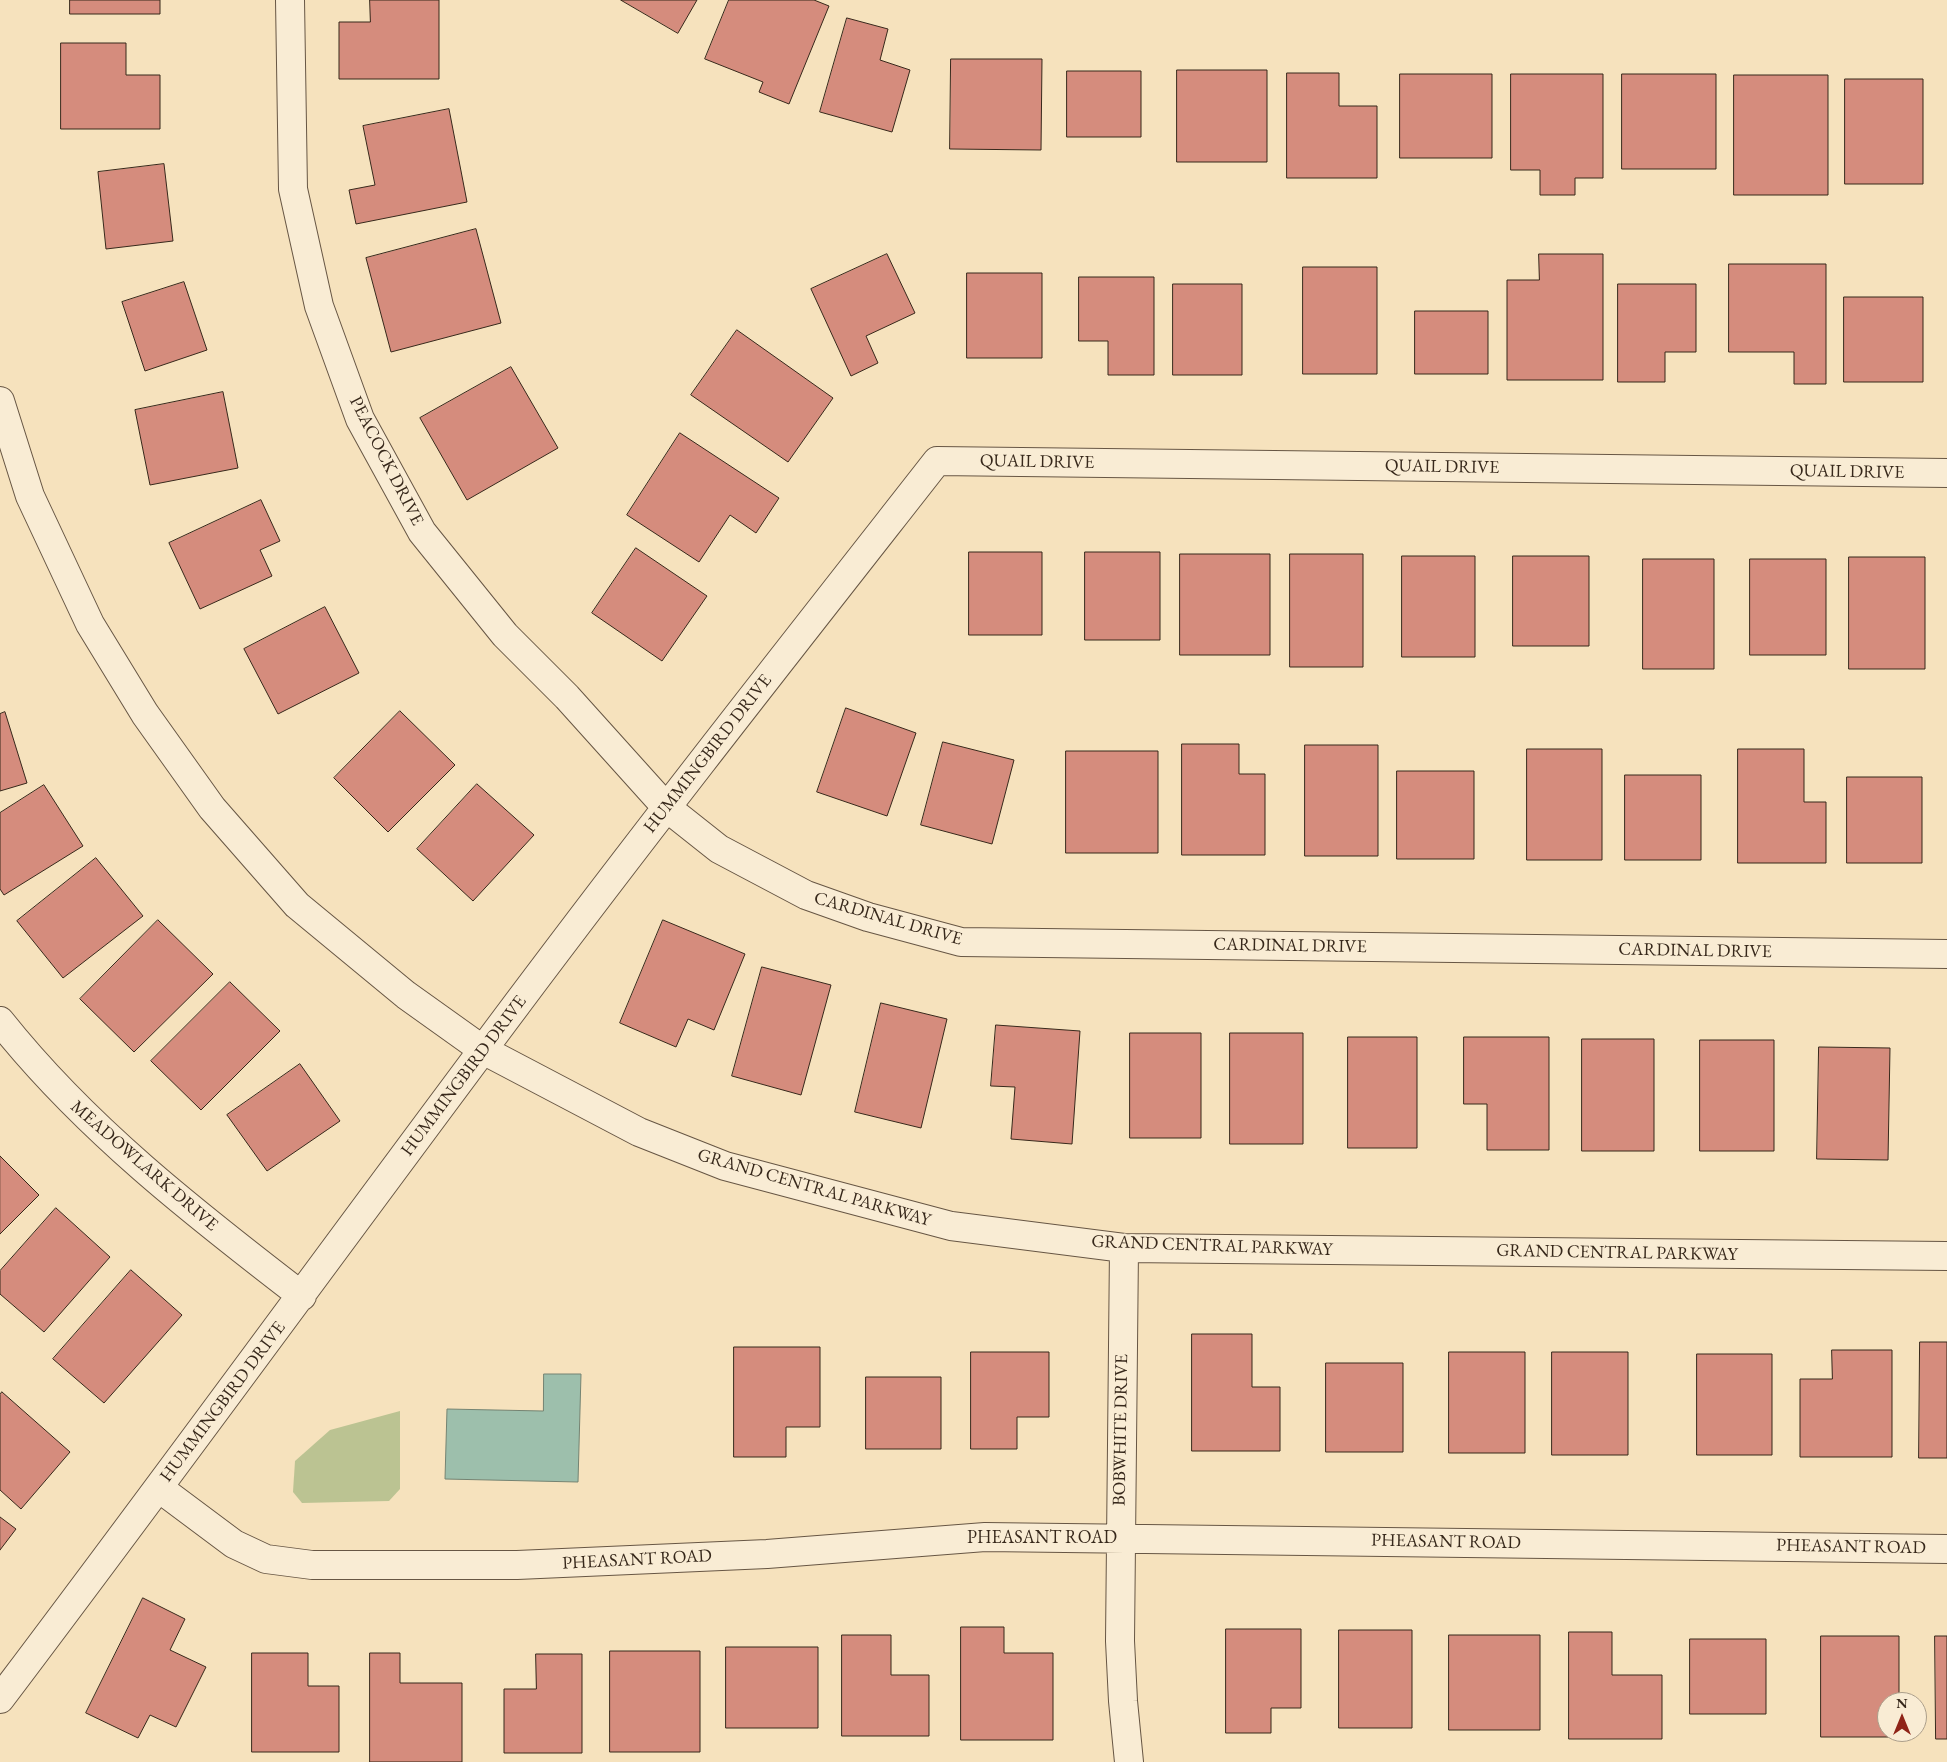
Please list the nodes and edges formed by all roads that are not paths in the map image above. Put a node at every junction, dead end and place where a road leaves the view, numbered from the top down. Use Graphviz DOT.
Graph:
graph roads {
  1 [pos="290,0"];
  2 [pos="0,401"];
  3 [pos="937,461"];
  4 [pos="1947,473"];
  5 [pos="666,807"];
  6 [pos="1947,954"];
  7 [pos="0,1021"];
  8 [pos="483,1050"];
  9 [pos="1124,1248"];
  10 [pos="1947,1256"];
  11 [pos="302,1296"];
  12 [pos="159,1488"];
  13 [pos="1120,1538"];
  14 [pos="1947,1549"];
  15 [pos="0,1699"];
  16 [pos="1129,1762"];
  1 -- 5 [label="street, PEACOCK DRIVE"];
  2 -- 8 [label="street, GRAND CENTRAL PARKWAY"];
  3 -- 4 [label="street, QUAIL DRIVE"];
  3 -- 5 [label="street, HUMMINGBIRD DRIVE"];
  5 -- 6 [label="street, CARDINAL DRIVE"];
  5 -- 8 [label="street, HUMMINGBIRD DRIVE"];
  7 -- 11 [label="street, MEADOWLARK DRIVE"];
  8 -- 9 [label="street, GRAND CENTRAL PARKWAY"];
  8 -- 11 [label="street, HUMMINGBIRD DRIVE"];
  9 -- 10 [label="street, GRAND CENTRAL PARKWAY"];
  9 -- 13 [label="street, BOBWHITE DRIVE"];
  11 -- 12 [label="street, HUMMINGBIRD DRIVE"];
  12 -- 13 [label="street, PHEASANT ROAD"];
  12 -- 15 [label="street, HUMMINGBIRD DRIVE"];
  13 -- 14 [label="street, PHEASANT ROAD"];
  13 -- 16 [label="street, BOBWHITE DRIVE"];
}
